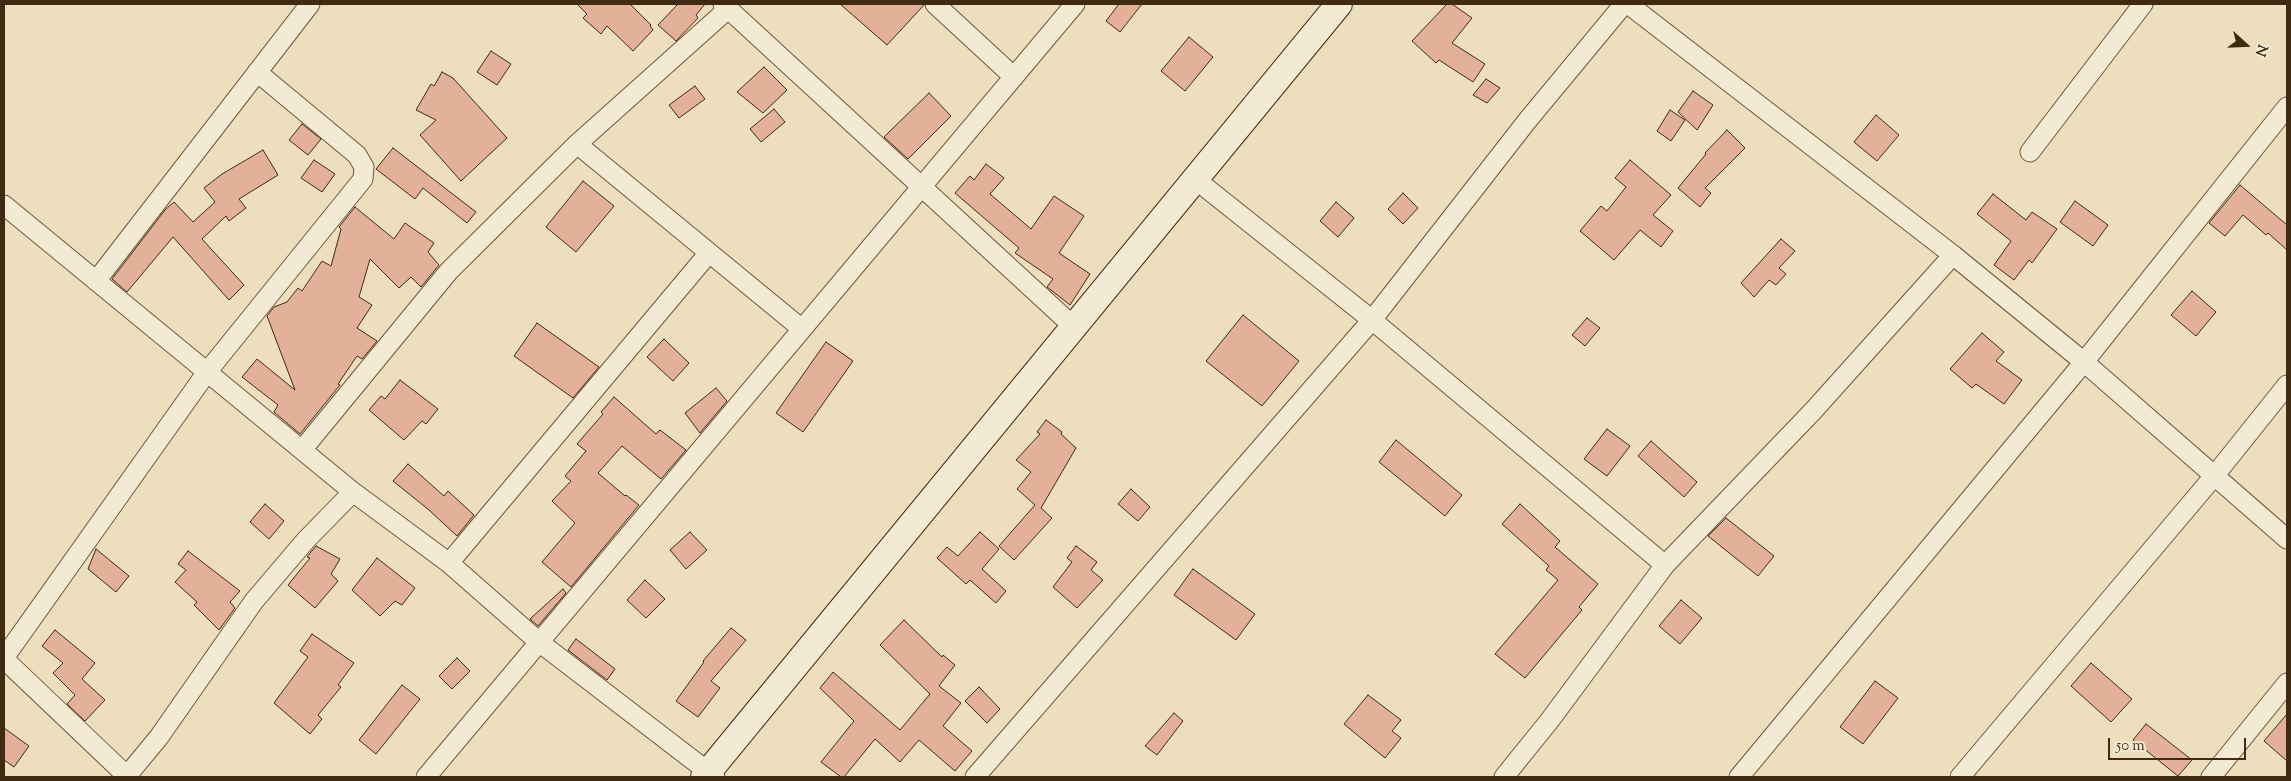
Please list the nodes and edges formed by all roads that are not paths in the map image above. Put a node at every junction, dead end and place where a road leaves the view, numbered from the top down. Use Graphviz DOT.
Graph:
graph roads {
  1 [pos="310,4"];
  2 [pos="935,4"];
  3 [pos="1075,4"];
  4 [pos="1339,4"];
  5 [pos="1624,4"];
  6 [pos="1628,4"];
  7 [pos="2143,4"];
  8 [pos="726,6"];
  9 [pos="257,72"];
  10 [pos="1014,77"];
  11 [pos="2287,107"];
  12 [pos="577,144"];
  13 [pos="2030,152"];
  14 [pos="1196,179"];
  15 [pos="921,187"];
  16 [pos="4,206"];
  17 [pos="708,254"];
  18 [pos="1954,255"];
  19 [pos="96,281"];
  20 [pos="1372,320"];
  21 [pos="1074,327"];
  22 [pos="802,329"];
  23 [pos="2084,362"];
  24 [pos="207,372"];
  25 [pos="2287,385"];
  26 [pos="302,450"];
  27 [pos="2215,475"];
  28 [pos="353,492"];
  29 [pos="2287,539"];
  30 [pos="449,563"];
  31 [pos="1665,565"];
  32 [pos="540,642"];
  33 [pos="4,659"];
  34 [pos="2287,683"];
  35 [pos="709,775"];
  36 [pos="127,777"];
  37 [pos="426,777"];
  38 [pos="975,777"];
  39 [pos="1504,777"];
  40 [pos="1739,777"];
  41 [pos="1960,777"];
  42 [pos="2211,777"];
  1 -- 9 [label="street"];
  2 -- 10 [label="street"];
  3 -- 10 [label="street"];
  4 -- 14 [label="main road"];
  5 -- 20 [label="street"];
  6 -- 18 [label="street"];
  7 -- 13 [label="street"];
  8 -- 12 [label="street"];
  8 -- 15 [label="street"];
  9 -- 19 [label="street"];
  9 -- 24 [label="street"];
  10 -- 15 [label="street"];
  11 -- 23 [label="street"];
  12 -- 17 [label="street"];
  12 -- 26 [label="street"];
  14 -- 20 [label="street"];
  14 -- 21 [label="main road"];
  15 -- 21 [label="street"];
  15 -- 22 [label="street"];
  16 -- 19 [label="street"];
  17 -- 22 [label="street"];
  17 -- 30 [label="street"];
  18 -- 23 [label="street"];
  18 -- 31 [label="street"];
  19 -- 24 [label="street"];
  20 -- 31 [label="street"];
  20 -- 38 [label="street"];
  21 -- 35 [label="main road"];
  22 -- 32 [label="street"];
  23 -- 27 [label="street"];
  23 -- 40 [label="street"];
  24 -- 26 [label="street"];
  24 -- 33 [label="street"];
  25 -- 27 [label="street"];
  26 -- 28 [label="street"];
  27 -- 29 [label="street"];
  27 -- 41 [label="street"];
  28 -- 30 [label="street"];
  28 -- 36 [label="street"];
  30 -- 32 [label="street"];
  31 -- 39 [label="street"];
  32 -- 35 [label="street"];
  32 -- 37 [label="street"];
  33 -- 36 [label="street"];
  34 -- 42 [label="street"];
}
